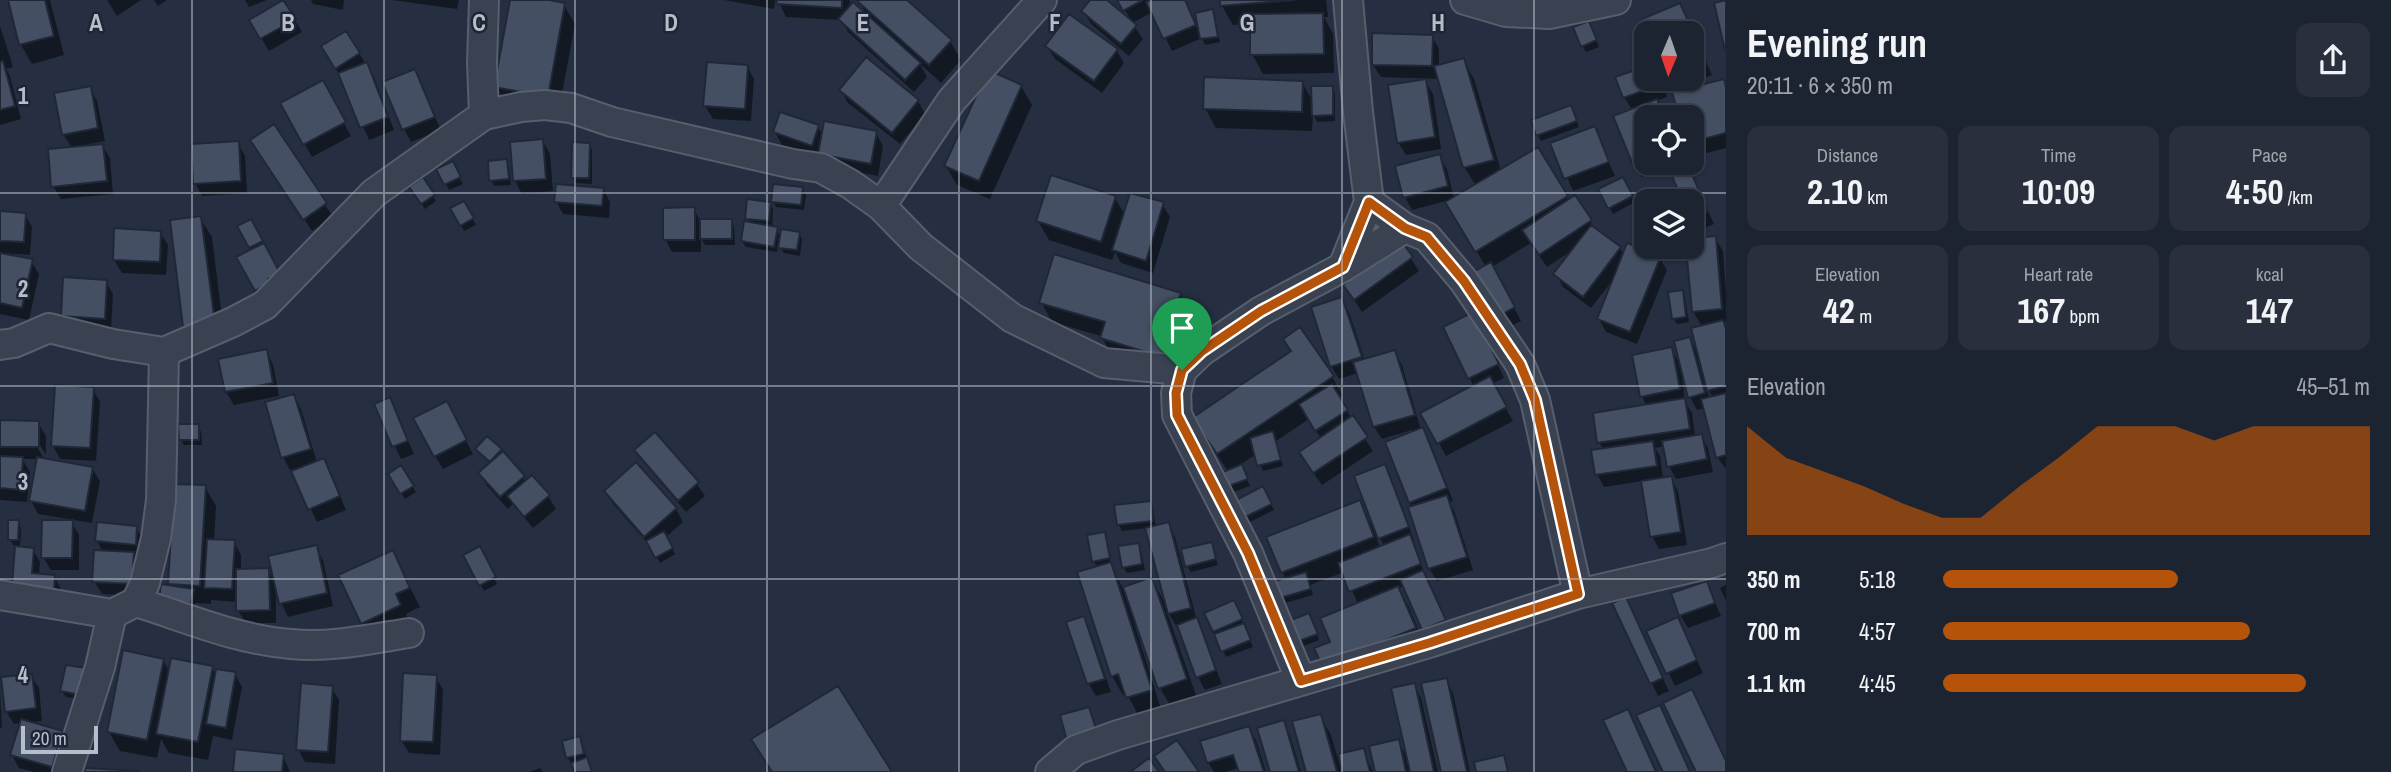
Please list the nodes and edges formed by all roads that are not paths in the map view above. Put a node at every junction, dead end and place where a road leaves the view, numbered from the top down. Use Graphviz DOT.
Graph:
graph roads {
  1 [pos="484,0"];
  2 [pos="1042,0"];
  3 [pos="1348,0"];
  4 [pos="1465,0"];
  5 [pos="1616,0"];
  6 [pos="484,115"];
  7 [pos="1369,202"];
  8 [pos="881,206"];
  9 [pos="1405,228"];
  10 [pos="1343,267"];
  11 [pos="0,345"];
  12 [pos="164,352"];
  13 [pos="1182,370"];
  14 [pos="1726,558"];
  15 [pos="1578,594"];
  16 [pos="0,595"];
  17 [pos="124,608"];
  18 [pos="409,633"];
  19 [pos="1301,681"];
  20 [pos="67,772"];
  21 [pos="1049,772"];
  1 -- 6 [label="street"];
  2 -- 8 [label="street"];
  3 -- 7 [label="street"];
  4 -- 5 [label="street"];
  6 -- 8 [label="street"];
  6 -- 12 [label="street"];
  7 -- 9 [label="street"];
  7 -- 10 [label="street"];
  8 -- 13 [label="street"];
  9 -- 10 [label="street"];
  9 -- 15 [label="street"];
  10 -- 13 [label="street"];
  11 -- 12 [label="street"];
  12 -- 17 [label="street"];
  13 -- 19 [label="street"];
  14 -- 15 [label="street"];
  15 -- 19 [label="street"];
  16 -- 17 [label="street"];
  17 -- 18 [label="street"];
  17 -- 20 [label="street"];
  19 -- 21 [label="street"];
}
